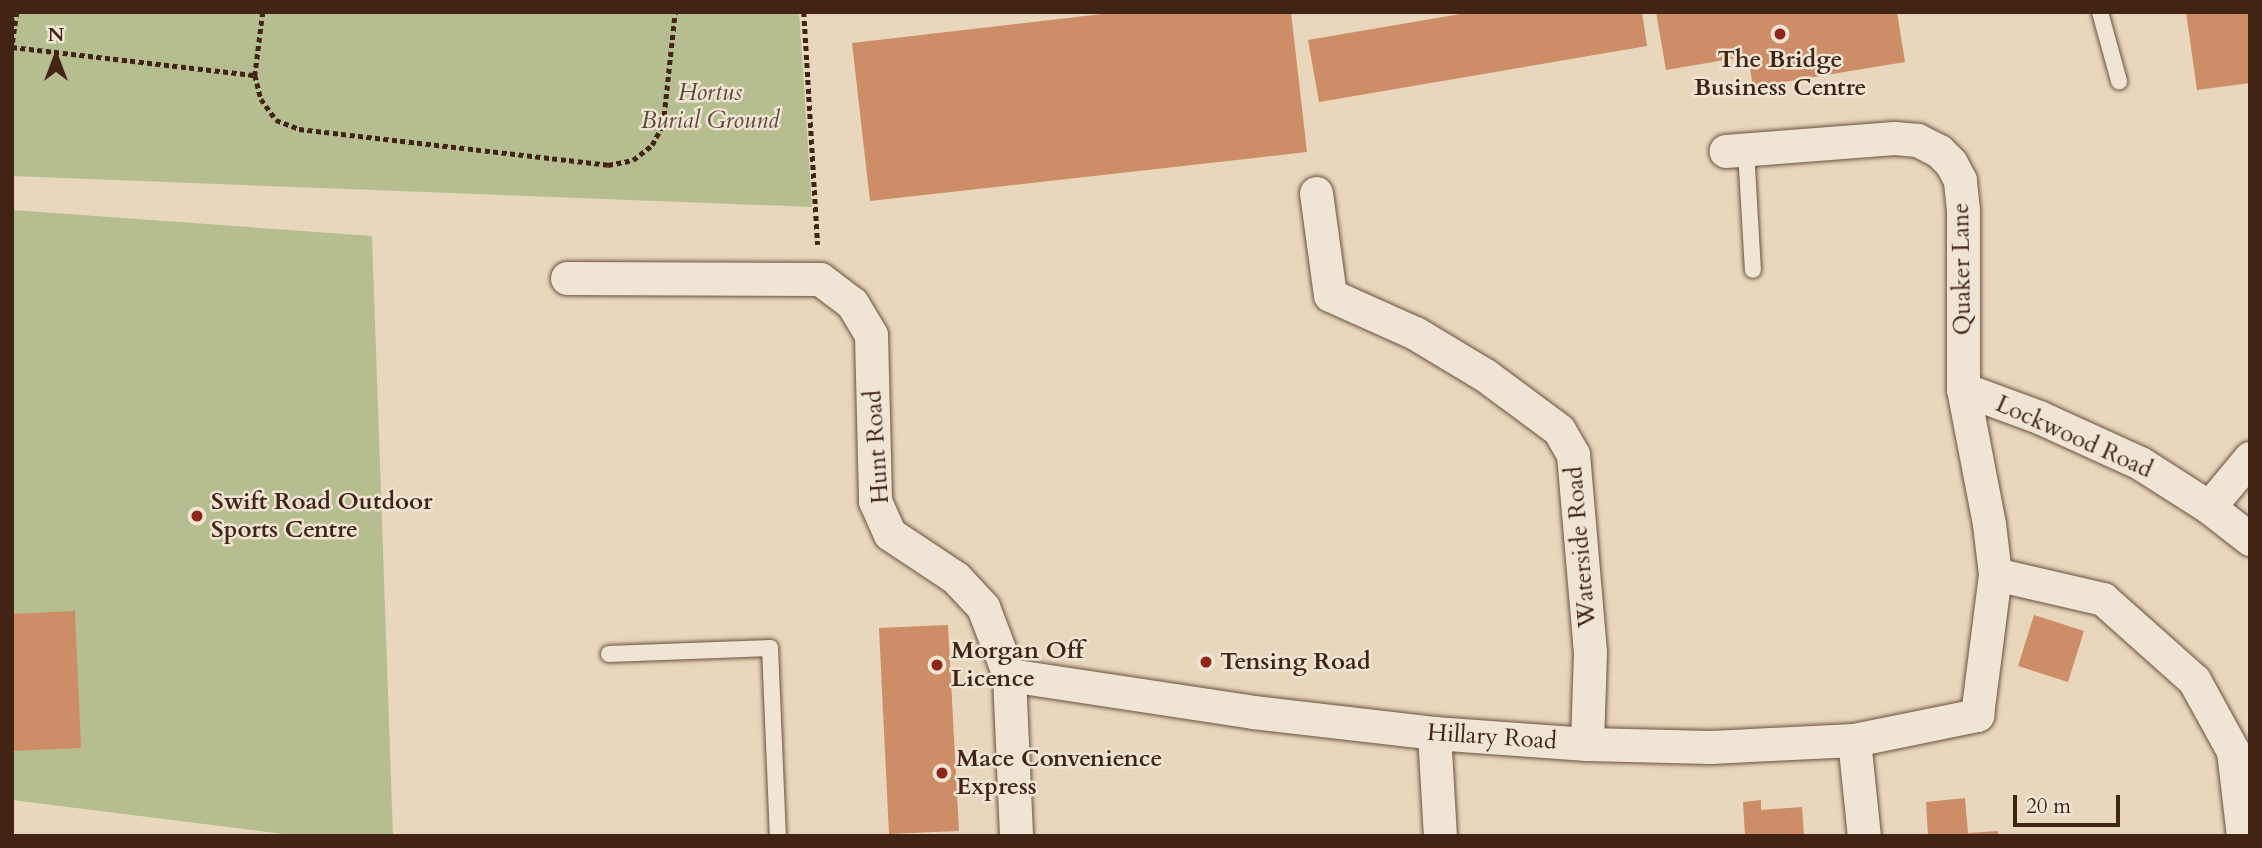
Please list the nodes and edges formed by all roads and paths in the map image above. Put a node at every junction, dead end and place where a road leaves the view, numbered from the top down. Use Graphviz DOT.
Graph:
graph roads {
  1 [pos="17,12"];
  2 [pos="263,12"];
  3 [pos="675,12"];
  4 [pos="804,12"];
  5 [pos="2100,12"];
  6 [pos="255,75"];
  7 [pos="2119,81"];
  8 [pos="1736,150"];
  9 [pos="1316,193"];
  10 [pos="1753,270"];
  11 [pos="567,278"];
  12 [pos="820,279"];
  13 [pos="1963,388"];
  14 [pos="2250,458"];
  15 [pos="2208,508"];
  16 [pos="2250,539"];
  17 [pos="1995,574"];
  18 [pos="609,654"];
  19 [pos="1009,675"];
  20 [pos="1977,715"];
  21 [pos="1434,733"];
  22 [pos="1854,740"];
  23 [pos="1587,744"];
  24 [pos="778,836"];
  25 [pos="1016,836"];
  26 [pos="1440,836"];
  27 [pos="1864,836"];
  28 [pos="2243,836"];
  1 -- 6 [label="path"];
  2 -- 6 [label="path"];
  3 -- 6 [label="path"];
  4 -- 12 [label="path"];
  5 -- 7 [label="lane"];
  8 -- 10 [label="lane"];
  8 -- 13 [label="street, Quaker Lane"];
  9 -- 23 [label="street, Waterside Road"];
  11 -- 12 [label="street"];
  12 -- 19 [label="street, Hunt Road"];
  13 -- 15 [label="street, Lockwood Road"];
  13 -- 17 [label="street, Quaker Lane"];
  14 -- 15 [label="street"];
  15 -- 16 [label="street, Lockwood Road"];
  17 -- 20 [label="street, Quaker Lane"];
  17 -- 28 [label="street"];
  18 -- 24 [label="lane"];
  19 -- 21 [label="street, Hillary Road"];
  19 -- 25 [label="street, Hunt Road"];
  20 -- 22 [label="street, Hillary Road"];
  21 -- 23 [label="street, Hillary Road"];
  21 -- 26 [label="street"];
  22 -- 23 [label="street, Hillary Road"];
  22 -- 27 [label="street"];
}
